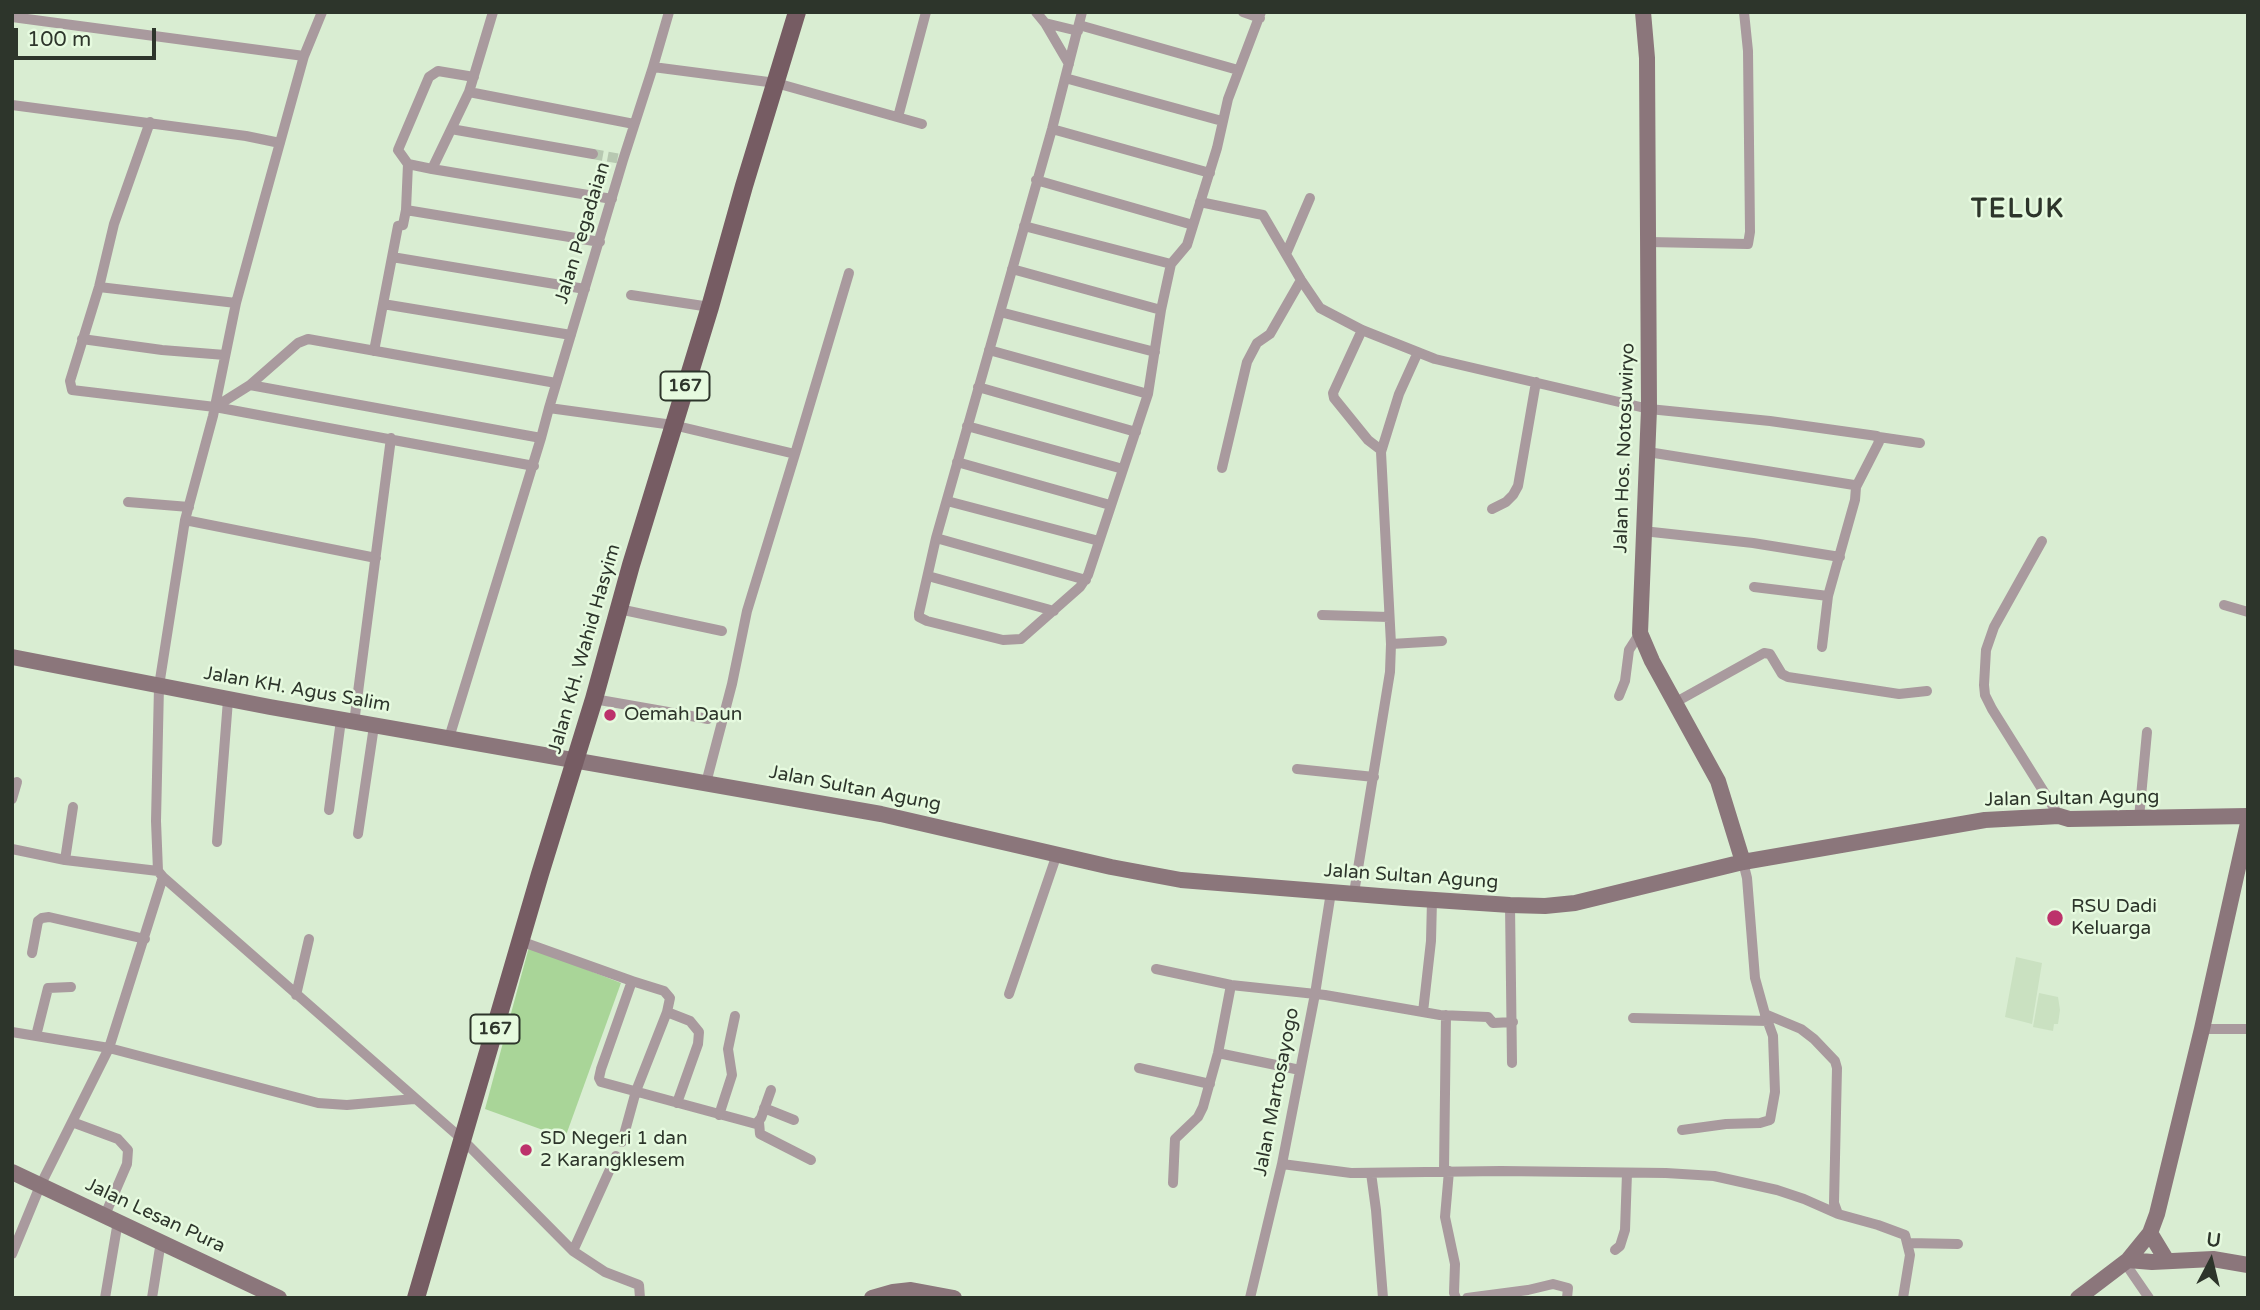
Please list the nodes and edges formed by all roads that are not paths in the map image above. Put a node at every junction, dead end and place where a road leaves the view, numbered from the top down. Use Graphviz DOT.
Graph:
graph roads {
  1 [pos="322,12"];
  2 [pos="493,12"];
  3 [pos="669,12"];
  4 [pos="797,12"];
  5 [pos="926,12"];
  6 [pos="1036,12"];
  7 [pos="1243,12"];
  8 [pos="1643,12"];
  9 [pos="1744,12"];
  10 [pos="1261,15"];
  11 [pos="12,17"];
  12 [pos="1080,19"];
  13 [pos="1045,23"];
  14 [pos="304,56"];
  15 [pos="1069,64"];
  16 [pos="653,67"];
  17 [pos="1238,70"];
  18 [pos="474,77"];
  19 [pos="1065,78"];
  20 [pos="776,83"];
  21 [pos="469,92"];
  22 [pos="12,105"];
  23 [pos="898,117"];
  24 [pos="1222,121"];
  25 [pos="150,122"];
  26 [pos="634,124"];
  27 [pos="922,124"];
  28 [pos="1052,129"];
  29 [pos="451,130"];
  30 [pos="280,143"];
  31 [pos="593,154"];
  32 [pos="408,164"];
  33 [pos="432,169"];
  34 [pos="1210,173"];
  35 [pos="1037,180"];
  36 [pos="1310,198"];
  37 [pos="612,200"];
  38 [pos="1200,202"];
  39 [pos="406,210"];
  40 [pos="1193,225"];
  41 [pos="1024,226"];
  42 [pos="600,242"];
  43 [pos="1649,242"];
  44 [pos="1286,254"];
  45 [pos="392,257"];
  46 [pos="1171,264"];
  47 [pos="1012,269"];
  48 [pos="849,273"];
  49 [pos="1301,280"];
  50 [pos="99,287"];
  51 [pos="585,289"];
  52 [pos="631,295"];
  53 [pos="236,303"];
  54 [pos="383,304"];
  55 [pos="710,307"];
  56 [pos="1161,310"];
  57 [pos="1000,312"];
  58 [pos="1362,330"];
  59 [pos="571,334"];
  60 [pos="82,339"];
  61 [pos="989,350"];
  62 [pos="374,351"];
  63 [pos="1155,352"];
  64 [pos="1418,352"];
  65 [pos="225,355"];
  66 [pos="556,383"];
  67 [pos="1536,383"];
  68 [pos="250,385"];
  69 [pos="978,387"];
  70 [pos="1148,394"];
  71 [pos="216,403"];
  72 [pos="549,408"];
  73 [pos="1649,409"];
  74 [pos="673,425"];
  75 [pos="967,426"];
  76 [pos="1136,432"];
  77 [pos="391,438"];
  78 [pos="541,438"];
  79 [pos="1879,438"];
  80 [pos="1920,443"];
  81 [pos="1381,450"];
  82 [pos="1648,452"];
  83 [pos="794,454"];
  84 [pos="957,462"];
  85 [pos="534,466"];
  86 [pos="1123,468"];
  87 [pos="1222,468"];
  88 [pos="1856,487"];
  89 [pos="947,501"];
  90 [pos="128,502"];
  91 [pos="1110,505"];
  92 [pos="189,507"];
  93 [pos="1492,509"];
  94 [pos="185,520"];
  95 [pos="1643,531"];
  96 [pos="936,538"];
  97 [pos="1099,541"];
  98 [pos="2042,541"];
  99 [pos="1840,556"];
  100 [pos="376,558"];
  101 [pos="928,576"];
  102 [pos="1086,580"];
  103 [pos="1754,587"];
  104 [pos="1828,596"];
  105 [pos="2224,605"];
  106 [pos="619,609"];
  107 [pos="1054,611"];
  108 [pos="2248,612"];
  109 [pos="1322,615"];
  110 [pos="1389,617"];
  111 [pos="722,631"];
  112 [pos="1640,633"];
  113 [pos="1442,641"];
  114 [pos="1391,644"];
  115 [pos="1822,647"];
  116 [pos="12,657"];
  117 [pos="159,686"];
  118 [pos="1927,691"];
  119 [pos="1619,696"];
  120 [pos="594,699"];
  121 [pos="228,700"];
  122 [pos="1676,702"];
  123 [pos="708,719"];
  124 [pos="348,721"];
  125 [pos="374,726"];
  126 [pos="2147,732"];
  127 [pos="449,738"];
  128 [pos="575,759"];
  129 [pos="1297,769"];
  130 [pos="1374,777"];
  131 [pos="17,782"];
  132 [pos="706,783"];
  133 [pos="12,799"];
  134 [pos="73,807"];
  135 [pos="329,810"];
  136 [pos="2059,816"];
  137 [pos="2248,816"];
  138 [pos="2139,818"];
  139 [pos="2248,823"];
  140 [pos="358,834"];
  141 [pos="218,842"];
  142 [pos="12,849"];
  143 [pos="1057,854"];
  144 [pos="65,860"];
  145 [pos="1743,862"];
  146 [pos="161,874"];
  147 [pos="1331,892"];
  148 [pos="1354,893"];
  149 [pos="1432,900"];
  150 [pos="1510,905"];
  151 [pos="145,939"];
  152 [pos="309,939"];
  153 [pos="520,941"];
  154 [pos="32,953"];
  155 [pos="1156,969"];
  156 [pos="632,981"];
  157 [pos="1231,985"];
  158 [pos="71,987"];
  159 [pos="1009,994"];
  160 [pos="1315,994"];
  161 [pos="296,995"];
  162 [pos="667,1012"];
  163 [pos="1423,1012"];
  164 [pos="1446,1014"];
  165 [pos="735,1016"];
  166 [pos="1767,1017"];
  167 [pos="1633,1018"];
  168 [pos="1513,1022"];
  169 [pos="2202,1029"];
  170 [pos="2248,1029"];
  171 [pos="12,1032"];
  172 [pos="36,1035"];
  173 [pos="109,1048"];
  174 [pos="1218,1053"];
  175 [pos="1512,1063"];
  176 [pos="1139,1068"];
  177 [pos="1300,1070"];
  178 [pos="1210,1084"];
  179 [pos="771,1090"];
  180 [pos="636,1091"];
  181 [pos="414,1099"];
  182 [pos="677,1103"];
  183 [pos="764,1108"];
  184 [pos="719,1115"];
  185 [pos="794,1120"];
  186 [pos="72,1122"];
  187 [pos="759,1122"];
  188 [pos="1682,1130"];
  189 [pos="463,1140"];
  190 [pos="622,1142"];
  191 [pos="616,1156"];
  192 [pos="811,1160"];
  193 [pos="1282,1164"];
  194 [pos="1447,1171"];
  195 [pos="12,1172"];
  196 [pos="1370,1173"];
  197 [pos="1627,1173"];
  198 [pos="1173,1183"];
  199 [pos="40,1186"];
  200 [pos="1838,1214"];
  201 [pos="111,1218"];
  202 [pos="2150,1233"];
  203 [pos="161,1241"];
  204 [pos="1908,1243"];
  205 [pos="1958,1244"];
  206 [pos="1615,1250"];
  207 [pos="573,1251"];
  208 [pos="12,1254"];
  209 [pos="2166,1261"];
  210 [pos="2126,1262"];
  211 [pos="2248,1265"];
  212 [pos="105,1298"];
  213 [pos="152,1298"];
  214 [pos="279,1298"];
  215 [pos="416,1298"];
  216 [pos="640,1298"];
  217 [pos="872,1298"];
  218 [pos="954,1298"];
  219 [pos="1250,1298"];
  220 [pos="1383,1298"];
  221 [pos="1456,1298"];
  222 [pos="1467,1298"];
  223 [pos="1567,1298"];
  224 [pos="1903,1298"];
  225 [pos="2078,1298"];
  226 [pos="2149,1298"];
  1 -- 14 [label="street"];
  2 -- 18 [label="street"];
  3 -- 16 [label="street, Jalan Pegadaian"];
  4 -- 20 [label="main road, Jalan KH. Wahid Hasyim / 167"];
  5 -- 23 [label="street"];
  6 -- 13 [label="street"];
  7 -- 10 [label="street"];
  8 -- 43 [label="street, Jalan Hos. Notosuwiryo"];
  9 -- 43 [label="street"];
  10 -- 17 [label="street"];
  11 -- 14 [label="street"];
  12 -- 13 [label="street"];
  12 -- 15 [label="street"];
  12 -- 17 [label="street"];
  13 -- 15 [label="street"];
  14 -- 30 [label="street"];
  15 -- 19 [label="street"];
  16 -- 20 [label="street"];
  16 -- 26 [label="street, Jalan Pegadaian"];
  17 -- 24 [label="street"];
  18 -- 21 [label="street"];
  18 -- 32 [label="street"];
  19 -- 24 [label="street"];
  19 -- 28 [label="street"];
  20 -- 23 [label="street"];
  20 -- 55 [label="main road, Jalan KH. Wahid Hasyim / 167"];
  21 -- 26 [label="street"];
  21 -- 29 [label="street"];
  22 -- 25 [label="street"];
  23 -- 27 [label="street"];
  24 -- 34 [label="street"];
  25 -- 30 [label="street"];
  25 -- 50 [label="street"];
  26 -- 37 [label="street, Jalan Pegadaian"];
  28 -- 34 [label="street"];
  28 -- 35 [label="street"];
  29 -- 31 [label="street"];
  29 -- 33 [label="street"];
  30 -- 53 [label="street"];
  32 -- 33 [label="street"];
  32 -- 39 [label="street"];
  33 -- 37 [label="street"];
  34 -- 38 [label="street"];
  35 -- 40 [label="street"];
  35 -- 41 [label="street"];
  36 -- 44 [label="street"];
  37 -- 42 [label="street, Jalan Pegadaian"];
  38 -- 40 [label="street"];
  38 -- 44 [label="street"];
  39 -- 42 [label="street"];
  39 -- 45 [label="street"];
  40 -- 46 [label="street"];
  41 -- 46 [label="street"];
  41 -- 47 [label="street"];
  42 -- 51 [label="street, Jalan Pegadaian"];
  43 -- 73 [label="street, Jalan Hos. Notosuwiryo"];
  44 -- 49 [label="street"];
  45 -- 51 [label="street"];
  45 -- 54 [label="street"];
  46 -- 56 [label="street"];
  47 -- 56 [label="street"];
  47 -- 57 [label="street"];
  48 -- 83 [label="street"];
  49 -- 58 [label="street"];
  49 -- 87 [label="street"];
  50 -- 53 [label="street"];
  50 -- 60 [label="street"];
  51 -- 59 [label="street, Jalan Pegadaian"];
  52 -- 55 [label="street"];
  53 -- 65 [label="street"];
  54 -- 59 [label="street"];
  54 -- 62 [label="street"];
  55 -- 74 [label="main road, Jalan KH. Wahid Hasyim / 167"];
  56 -- 63 [label="street"];
  57 -- 61 [label="street"];
  57 -- 63 [label="street"];
  58 -- 64 [label="street"];
  58 -- 81 [label="street"];
  59 -- 66 [label="street, Jalan Pegadaian"];
  60 -- 65 [label="street"];
  60 -- 71 [label="street"];
  61 -- 69 [label="street"];
  61 -- 70 [label="street"];
  62 -- 66 [label="street"];
  62 -- 68 [label="street"];
  63 -- 70 [label="street"];
  64 -- 67 [label="street"];
  64 -- 81 [label="street"];
  65 -- 71 [label="street"];
  66 -- 72 [label="street, Jalan Pegadaian"];
  67 -- 73 [label="street"];
  67 -- 93 [label="street"];
  68 -- 71 [label="street"];
  68 -- 78 [label="street"];
  69 -- 75 [label="street"];
  69 -- 76 [label="street"];
  70 -- 76 [label="street"];
  71 -- 77 [label="street"];
  71 -- 92 [label="street"];
  72 -- 74 [label="street"];
  72 -- 78 [label="street, Jalan Pegadaian"];
  73 -- 79 [label="street"];
  73 -- 82 [label="street, Jalan Hos. Notosuwiryo"];
  74 -- 83 [label="street"];
  74 -- 106 [label="main road, Jalan KH. Wahid Hasyim / 167"];
  75 -- 84 [label="street"];
  75 -- 86 [label="street"];
  76 -- 86 [label="street"];
  77 -- 85 [label="street"];
  77 -- 100 [label="street"];
  78 -- 85 [label="street, Jalan Pegadaian"];
  79 -- 80 [label="street"];
  79 -- 88 [label="street"];
  81 -- 110 [label="street"];
  82 -- 88 [label="street"];
  82 -- 95 [label="street, Jalan Hos. Notosuwiryo"];
  83 -- 132 [label="street"];
  84 -- 89 [label="street"];
  84 -- 91 [label="street"];
  85 -- 127 [label="street, Jalan Pegadaian"];
  86 -- 91 [label="street"];
  88 -- 99 [label="street"];
  89 -- 96 [label="street"];
  89 -- 97 [label="street"];
  90 -- 92 [label="street"];
  91 -- 97 [label="street"];
  92 -- 94 [label="street"];
  94 -- 100 [label="street"];
  94 -- 117 [label="street"];
  95 -- 99 [label="street"];
  95 -- 112 [label="street, Jalan Hos. Notosuwiryo"];
  96 -- 101 [label="street"];
  96 -- 102 [label="street"];
  97 -- 102 [label="street"];
  98 -- 136 [label="street"];
  99 -- 104 [label="street"];
  100 -- 124 [label="street"];
  101 -- 107 [label="street"];
  101 -- 107 [label="street"];
  102 -- 107 [label="street"];
  103 -- 104 [label="street"];
  104 -- 115 [label="street"];
  105 -- 108 [label="street"];
  106 -- 111 [label="street"];
  106 -- 120 [label="main road, Jalan KH. Wahid Hasyim / 167"];
  109 -- 110 [label="street"];
  110 -- 114 [label="street"];
  112 -- 119 [label="street"];
  112 -- 122 [label="street, Jalan Hos. Notosuwiryo"];
  113 -- 114 [label="street"];
  114 -- 130 [label="street"];
  116 -- 117 [label="street, Jalan KH. Agus Salim"];
  117 -- 121 [label="street, Jalan KH. Agus Salim"];
  117 -- 146 [label="street"];
  118 -- 122 [label="street"];
  120 -- 123 [label="street"];
  120 -- 128 [label="main road, Jalan KH. Wahid Hasyim / 167"];
  121 -- 124 [label="street, Jalan KH. Agus Salim"];
  121 -- 141 [label="street"];
  122 -- 145 [label="street, Jalan Hos. Notosuwiryo"];
  124 -- 125 [label="street, Jalan KH. Agus Salim"];
  124 -- 135 [label="street"];
  125 -- 127 [label="street, Jalan KH. Agus Salim"];
  125 -- 140 [label="street"];
  126 -- 138 [label="street"];
  127 -- 128 [label="street, Jalan KH. Agus Salim"];
  128 -- 132 [label="street, Jalan Sultan Agung"];
  128 -- 153 [label="main road, Jalan KH. Wahid Hasyim / 167"];
  129 -- 130 [label="street"];
  130 -- 148 [label="street"];
  131 -- 133 [label="street"];
  132 -- 143 [label="street, Jalan Sultan Agung"];
  134 -- 144 [label="street"];
  136 -- 138 [label="street, Jalan Sultan Agung"];
  136 -- 145 [label="street, Jalan Sultan Agung"];
  137 -- 138 [label="street, Jalan Sultan Agung"];
  139 -- 169 [label="street"];
  142 -- 144 [label="street"];
  143 -- 147 [label="street, Jalan Sultan Agung"];
  143 -- 159 [label="street"];
  144 -- 146 [label="street"];
  145 -- 150 [label="street, Jalan Sultan Agung"];
  145 -- 166 [label="street"];
  146 -- 151 [label="street"];
  146 -- 161 [label="street"];
  147 -- 148 [label="street, Jalan Sultan Agung"];
  147 -- 160 [label="street, Jalan Martosayogo"];
  148 -- 149 [label="street, Jalan Sultan Agung"];
  149 -- 150 [label="street, Jalan Sultan Agung"];
  149 -- 163 [label="street"];
  150 -- 168 [label="street"];
  151 -- 154 [label="street"];
  151 -- 173 [label="street"];
  152 -- 161 [label="street"];
  153 -- 156 [label="street"];
  153 -- 189 [label="main road, Jalan KH. Wahid Hasyim / 167"];
  155 -- 157 [label="street"];
  156 -- 162 [label="street"];
  156 -- 180 [label="street"];
  157 -- 160 [label="street"];
  157 -- 174 [label="street"];
  158 -- 172 [label="street"];
  160 -- 163 [label="street"];
  160 -- 177 [label="street, Jalan Martosayogo"];
  161 -- 181 [label="street"];
  162 -- 180 [label="street"];
  162 -- 182 [label="street"];
  163 -- 164 [label="street"];
  164 -- 168 [label="street"];
  164 -- 194 [label="street"];
  165 -- 184 [label="street"];
  166 -- 167 [label="street"];
  166 -- 188 [label="street"];
  166 -- 200 [label="street"];
  168 -- 175 [label="street"];
  169 -- 170 [label="street"];
  169 -- 202 [label="street"];
  171 -- 172 [label="street"];
  172 -- 173 [label="street"];
  173 -- 181 [label="street"];
  173 -- 186 [label="street"];
  174 -- 177 [label="street"];
  174 -- 178 [label="street"];
  176 -- 178 [label="street"];
  177 -- 193 [label="street, Jalan Martosayogo"];
  178 -- 198 [label="street"];
  179 -- 183 [label="street"];
  180 -- 182 [label="street"];
  180 -- 190 [label="street"];
  181 -- 189 [label="street"];
  182 -- 184 [label="street"];
  183 -- 185 [label="street"];
  183 -- 187 [label="street"];
  184 -- 187 [label="street"];
  186 -- 199 [label="street"];
  186 -- 201 [label="street"];
  187 -- 192 [label="street"];
  189 -- 207 [label="street"];
  189 -- 215 [label="main road, Jalan KH. Wahid Hasyim / 167"];
  191 -- 207 [label="street"];
  193 -- 196 [label="street"];
  193 -- 219 [label="street, Jalan Martosayogo"];
  194 -- 196 [label="street"];
  194 -- 197 [label="street"];
  194 -- 221 [label="street"];
  195 -- 199 [label="street, Jalan Lesan Pura"];
  196 -- 220 [label="street"];
  197 -- 200 [label="street"];
  197 -- 206 [label="street"];
  199 -- 201 [label="street, Jalan Lesan Pura"];
  199 -- 208 [label="street"];
  200 -- 204 [label="street"];
  201 -- 203 [label="street, Jalan Lesan Pura"];
  201 -- 212 [label="street"];
  202 -- 209 [label="street"];
  202 -- 210 [label="street"];
  203 -- 213 [label="street"];
  203 -- 214 [label="street, Jalan Lesan Pura"];
  204 -- 205 [label="street"];
  204 -- 224 [label="street"];
  207 -- 216 [label="street"];
  209 -- 210 [label="street"];
  209 -- 211 [label="street"];
  210 -- 225 [label="street"];
  210 -- 226 [label="street"];
  217 -- 218 [label="street"];
  222 -- 223 [label="street"];
}
